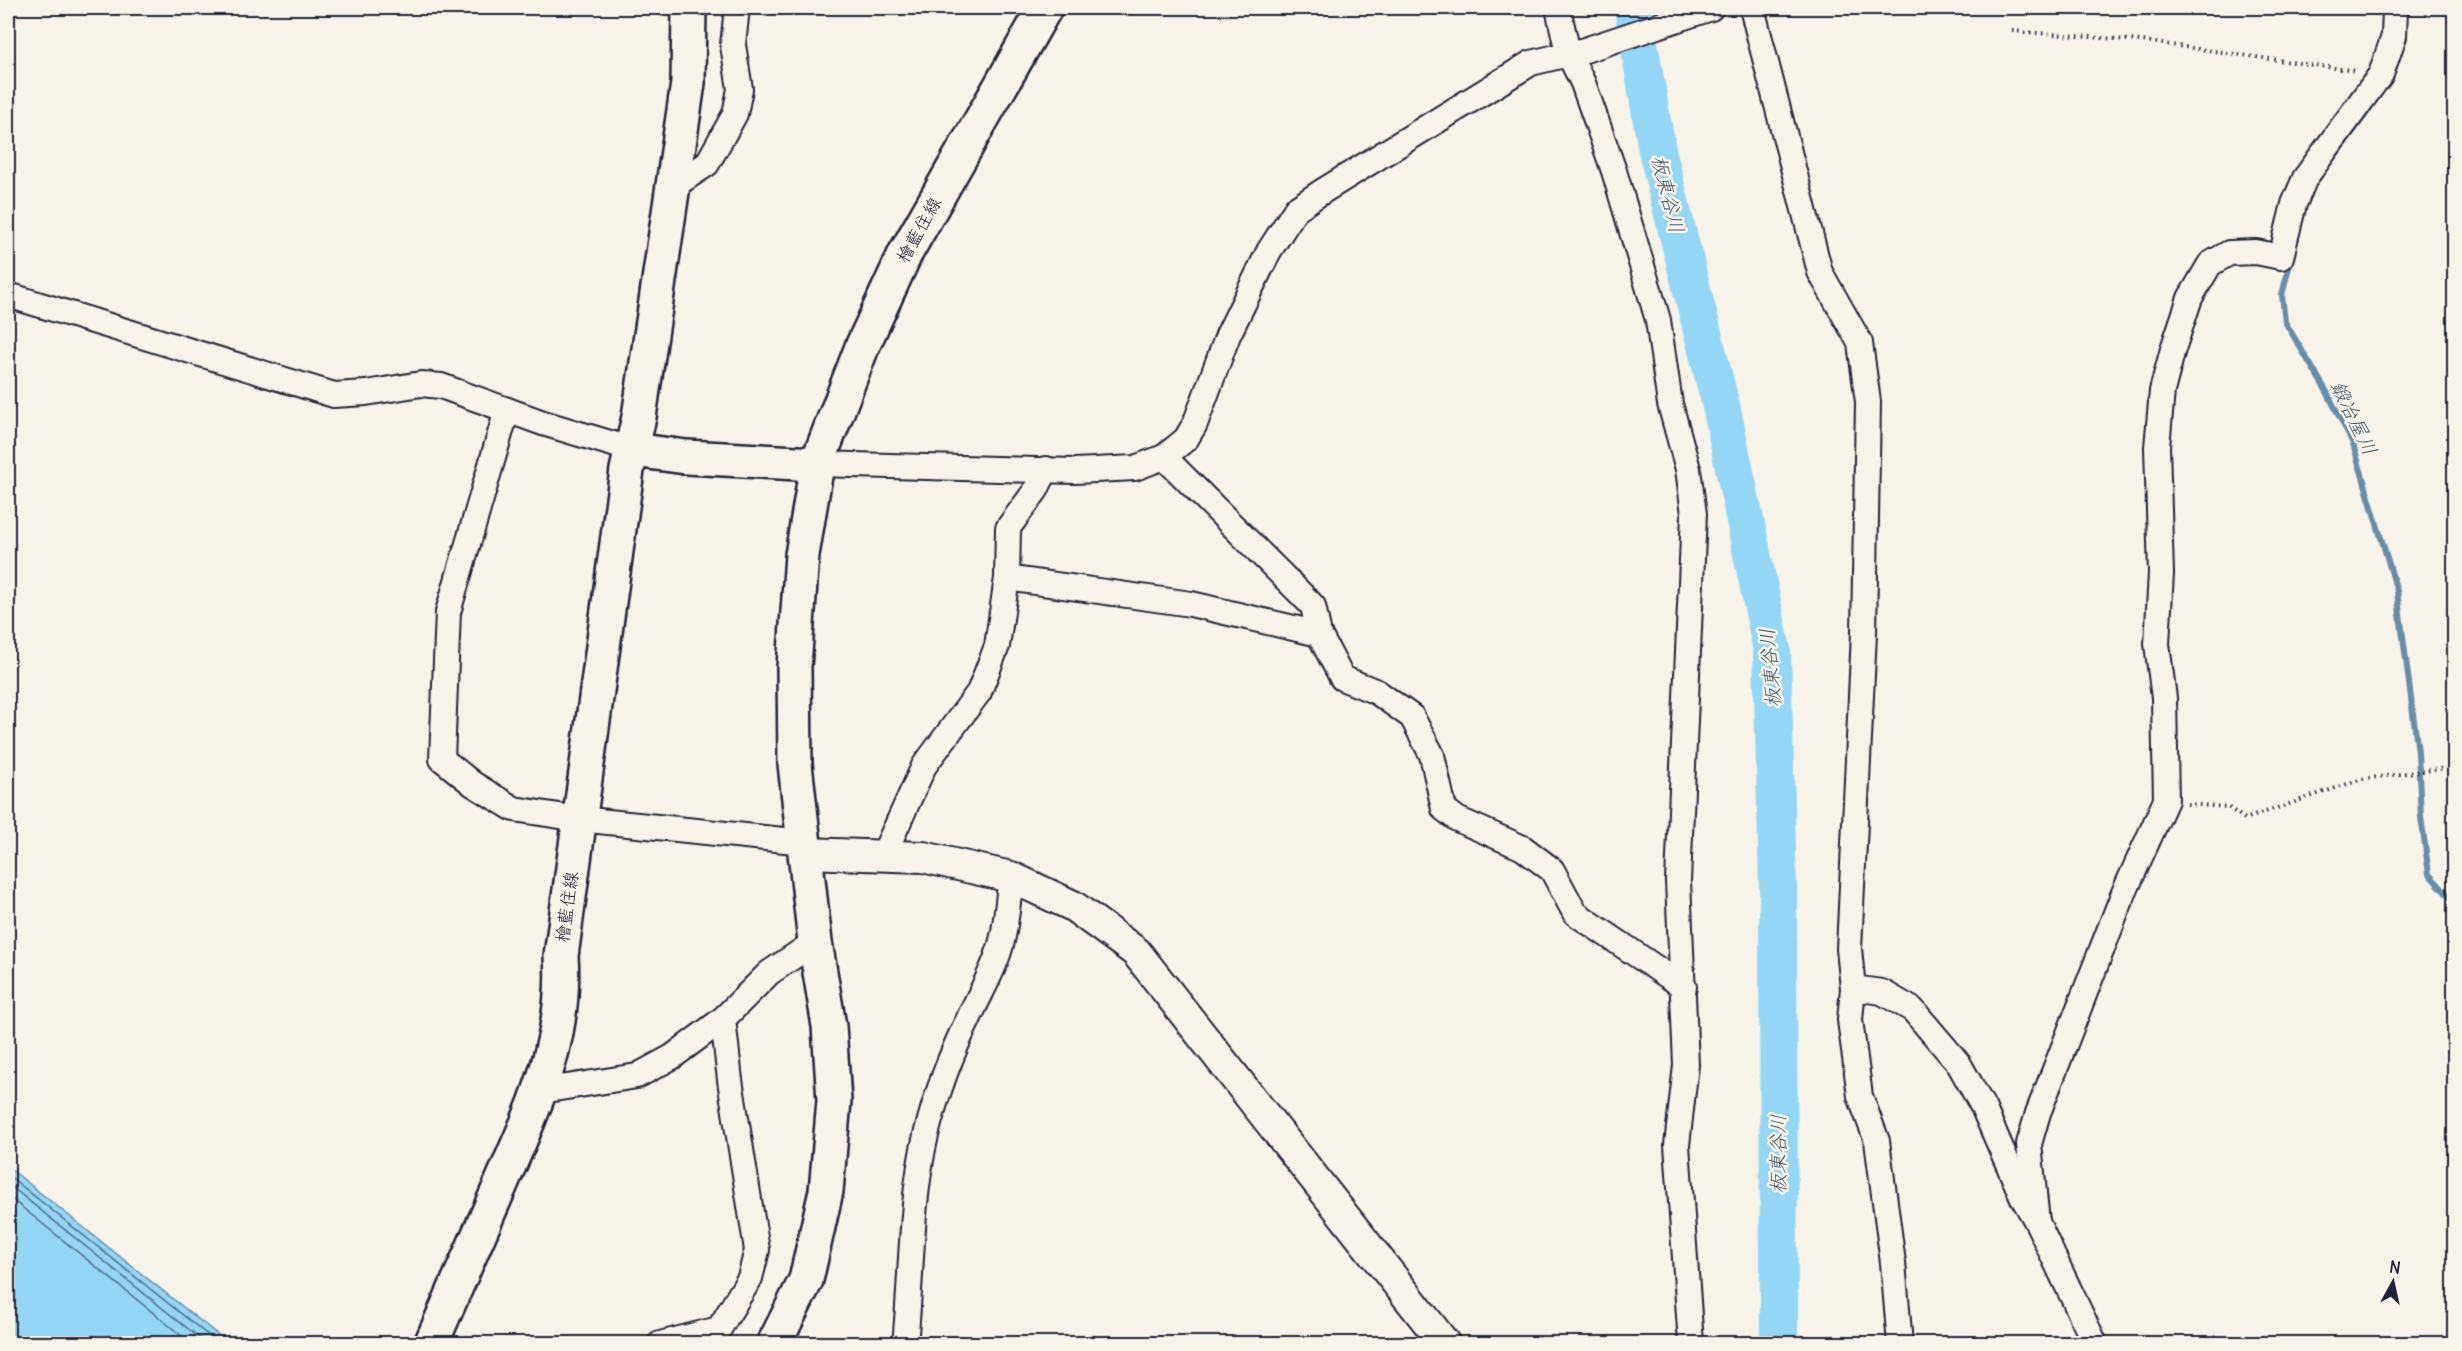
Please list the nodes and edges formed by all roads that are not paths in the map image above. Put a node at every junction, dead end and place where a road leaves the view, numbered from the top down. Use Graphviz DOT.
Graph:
graph roads {
  1 [pos="689,8"];
  2 [pos="737,8"];
  3 [pos="1045,8"];
  4 [pos="1558,8"];
  5 [pos="1711,8"];
  6 [pos="1752,8"];
  7 [pos="2395,8"];
  8 [pos="1576,51"];
  9 [pos="672,187"];
  10 [pos="8,295"];
  11 [pos="507,410"];
  12 [pos="633,450"];
  13 [pos="1164,457"];
  14 [pos="817,464"];
  15 [pos="1046,469"];
  16 [pos="1007,578"];
  17 [pos="1319,634"];
  18 [pos="579,819"];
  19 [pos="805,848"];
  20 [pos="883,855"];
  21 [pos="1011,878"];
  22 [pos="815,942"];
  23 [pos="1684,987"];
  24 [pos="1852,988"];
  25 [pos="723,1019"];
  26 [pos="541,1091"];
  27 [pos="2037,1222"];
  28 [pos="704,1339"];
  29 [pos="431,1344"];
  30 [pos="660,1344"];
  31 [pos="774,1344"];
  32 [pos="905,1344"];
  33 [pos="1445,1344"];
  34 [pos="1690,1344"];
  35 [pos="1900,1344"];
  36 [pos="2095,1344"];
  1 -- 9 [label="main road, 檜藍住線"];
  2 -- 9 [label="street"];
  3 -- 14 [label="main road, 檜藍住線"];
  4 -- 8 [label="street"];
  5 -- 8 [label="street"];
  6 -- 24 [label="street"];
  7 -- 27 [label="street"];
  8 -- 13 [label="street"];
  8 -- 23 [label="street"];
  9 -- 12 [label="main road, 檜藍住線"];
  10 -- 11 [label="street"];
  11 -- 12 [label="street"];
  11 -- 18 [label="street"];
  12 -- 14 [label="main road"];
  12 -- 18 [label="main road, 檜藍住線"];
  13 -- 15 [label="street"];
  13 -- 17 [label="street"];
  14 -- 15 [label="street"];
  14 -- 19 [label="main road, 檜藍住線"];
  15 -- 16 [label="street"];
  16 -- 17 [label="street"];
  16 -- 20 [label="street"];
  17 -- 23 [label="street"];
  18 -- 19 [label="street"];
  18 -- 26 [label="main road, 檜藍住線"];
  19 -- 20 [label="street"];
  19 -- 22 [label="main road, 檜藍住線"];
  20 -- 21 [label="street"];
  21 -- 32 [label="street"];
  21 -- 33 [label="street"];
  22 -- 25 [label="street"];
  22 -- 31 [label="main road, 檜藍住線"];
  23 -- 34 [label="street"];
  24 -- 27 [label="street"];
  24 -- 35 [label="street"];
  25 -- 26 [label="street"];
  25 -- 28 [label="street"];
  26 -- 29 [label="main road, 檜藍住線"];
  27 -- 36 [label="street"];
  28 -- 30 [label="street"];
}
